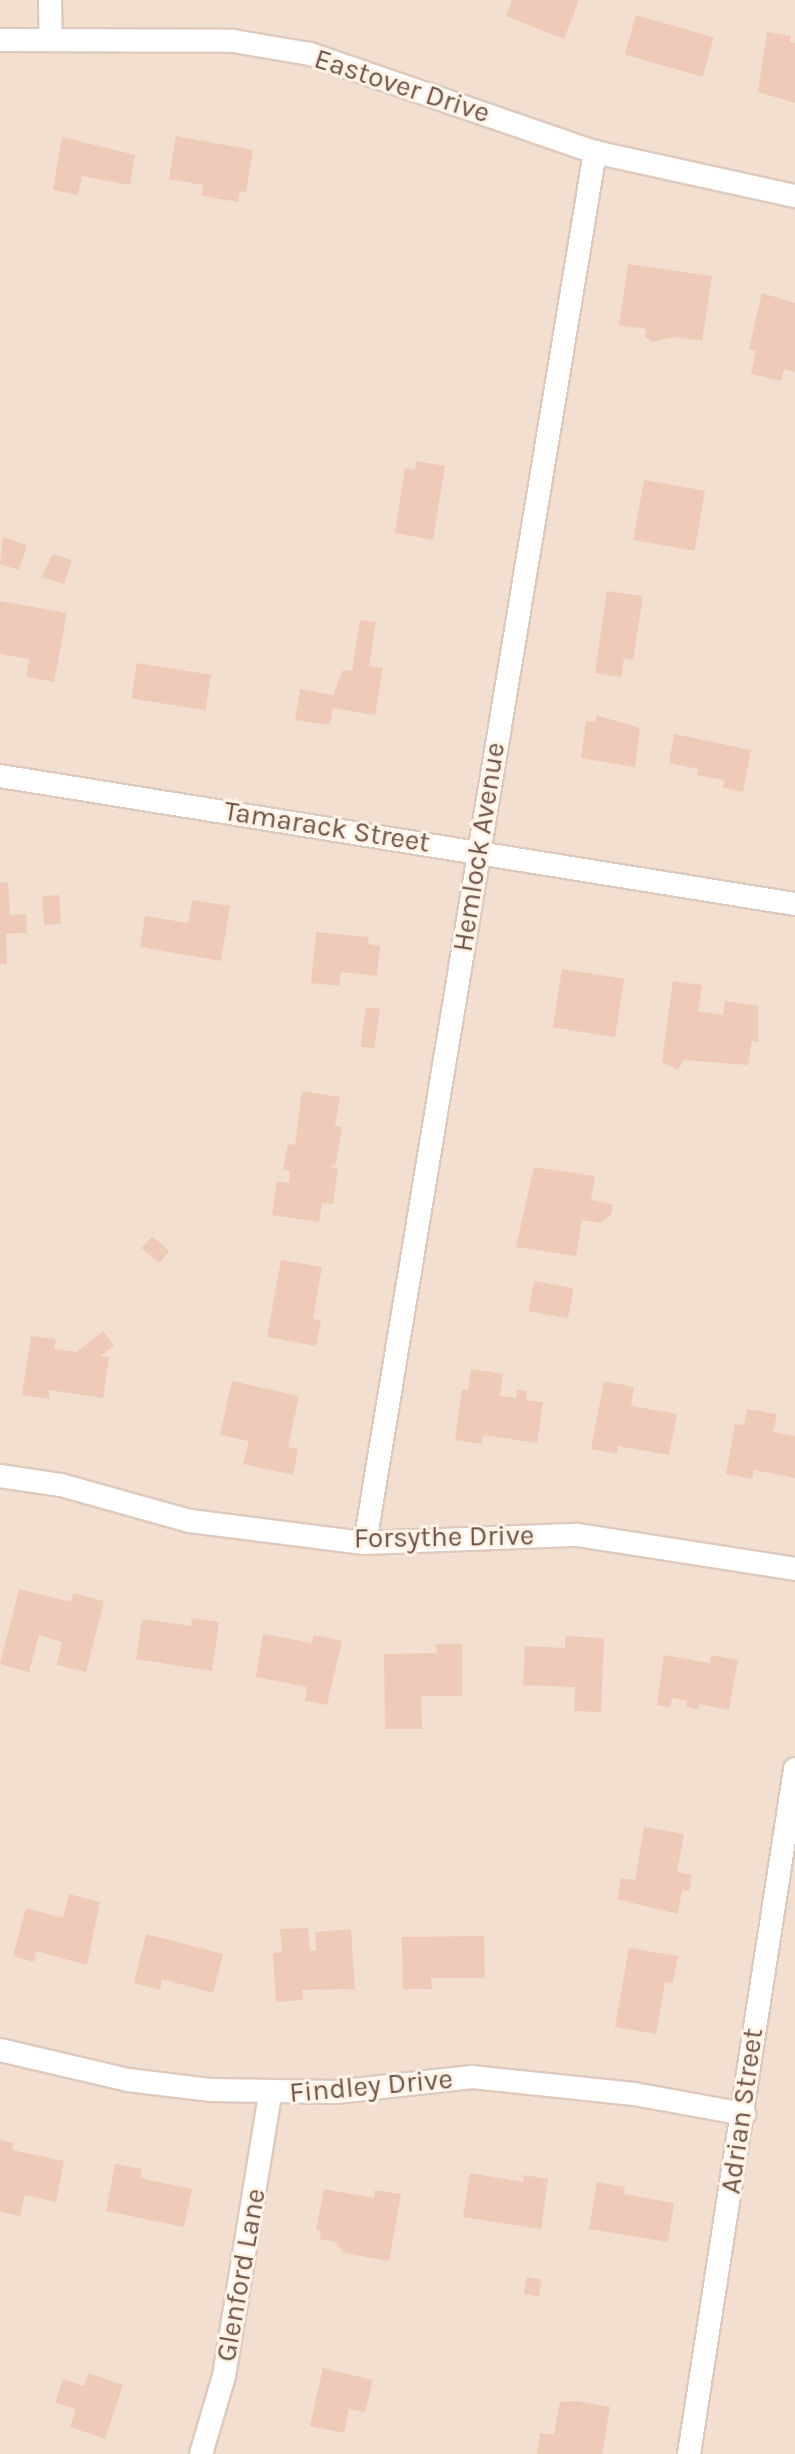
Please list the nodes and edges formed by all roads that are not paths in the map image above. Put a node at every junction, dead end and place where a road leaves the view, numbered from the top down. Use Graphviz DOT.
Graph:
graph roads {
  1 [pos="50,0"];
  2 [pos="51,39"];
  3 [pos="0,40"];
  4 [pos="595,152"];
  5 [pos="795,196"];
  6 [pos="0,776"];
  7 [pos="479,851"];
  8 [pos="795,904"];
  9 [pos="0,1476"];
  10 [pos="365,1543"];
  11 [pos="795,1569"];
  12 [pos="795,1769"];
  13 [pos="0,2050"];
  14 [pos="270,2095"];
  15 [pos="744,2114"];
  16 [pos="201,2454"];
  17 [pos="689,2454"];
  1 -- 2 [label="street"];
  2 -- 3 [label="street, Eastover Drive"];
  2 -- 4 [label="street, Eastover Drive"];
  4 -- 5 [label="street, Eastover Drive"];
  4 -- 7 [label="street, Hemlock Avenue"];
  6 -- 7 [label="street, Tamarack Street"];
  7 -- 8 [label="street, Tamarack Street"];
  7 -- 10 [label="street, Hemlock Avenue"];
  9 -- 10 [label="street, Forsythe Drive"];
  10 -- 11 [label="street, Forsythe Drive"];
  12 -- 15 [label="street, Adrian Street"];
  13 -- 14 [label="street, Findley Drive"];
  14 -- 15 [label="street, Findley Drive"];
  14 -- 16 [label="street, Glenford Lane"];
  15 -- 17 [label="street, Adrian Street"];
}
